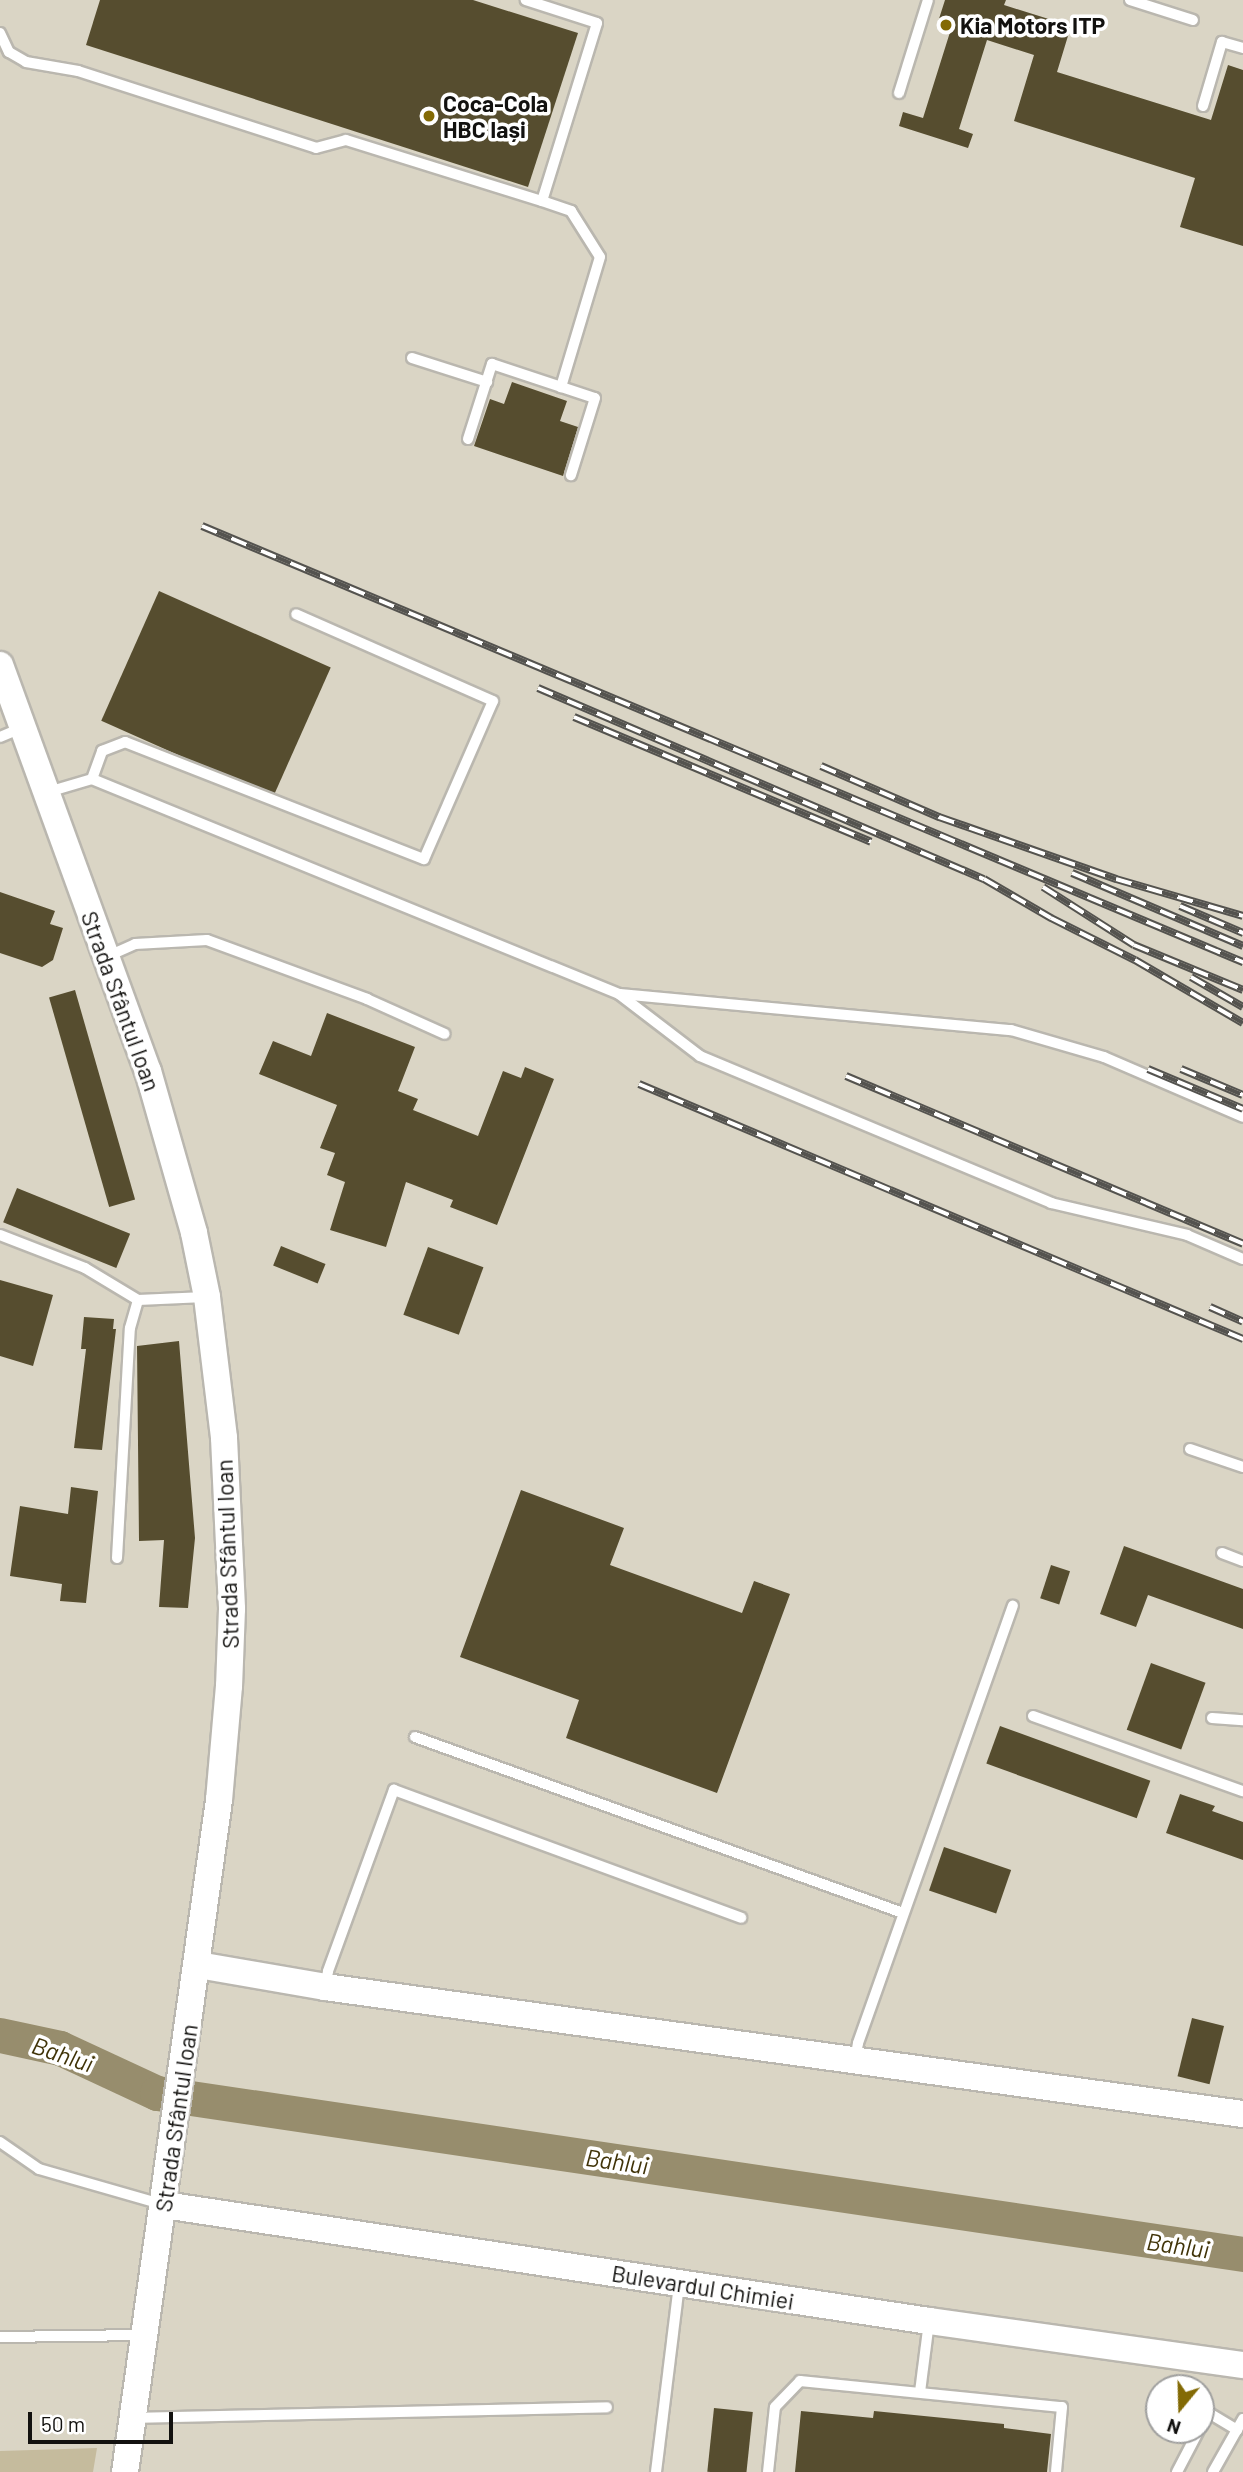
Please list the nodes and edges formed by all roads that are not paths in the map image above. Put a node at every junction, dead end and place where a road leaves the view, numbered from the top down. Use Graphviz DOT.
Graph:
graph roads {
  1 [pos="526,0"];
  2 [pos="928,0"];
  3 [pos="1130,0"];
  4 [pos="1193,20"];
  5 [pos="0,33"];
  6 [pos="1243,48"];
  7 [pos="899,93"];
  8 [pos="1203,106"];
  9 [pos="542,201"];
  10 [pos="412,358"];
  11 [pos="486,382"];
  12 [pos="561,387"];
  13 [pos="468,439"];
  14 [pos="571,475"];
  15 [pos="296,614"];
  16 [pos="0,665"];
  17 [pos="11,732"];
  18 [pos="92,779"];
  19 [pos="45,793"];
  20 [pos="106,957"];
  21 [pos="619,994"];
  22 [pos="445,1034"];
  23 [pos="1243,1117"];
  24 [pos="0,1235"];
  25 [pos="1243,1259"];
  26 [pos="207,1297"];
  27 [pos="138,1300"];
  28 [pos="1190,1449"];
  29 [pos="1243,1467"];
  30 [pos="1222,1553"];
  31 [pos="117,1558"];
  32 [pos="1243,1560"];
  33 [pos="1013,1606"];
  34 [pos="1033,1716"];
  35 [pos="1212,1718"];
  36 [pos="1243,1720"];
  37 [pos="415,1737"];
  38 [pos="1243,1791"];
  39 [pos="903,1913"];
  40 [pos="741,1917"];
  41 [pos="198,1965"];
  42 [pos="325,1987"];
  43 [pos="855,2060"];
  44 [pos="1243,2114"];
  45 [pos="0,2142"];
  46 [pos="164,2205"];
  47 [pos="679,2283"];
  48 [pos="929,2321"];
  49 [pos="144,2334"];
  50 [pos="0,2337"];
  51 [pos="1243,2365"];
  52 [pos="920,2392"];
  53 [pos="607,2407"];
  54 [pos="1215,2417"];
  55 [pos="133,2418"];
  56 [pos="1243,2418"];
  57 [pos="1237,2430"];
  58 [pos="1192,2444"];
  59 [pos="125,2472"];
  60 [pos="656,2472"];
  61 [pos="768,2472"];
  62 [pos="1056,2472"];
  63 [pos="1177,2472"];
  64 [pos="1213,2472"];
  1 -- 9 [label="lane"];
  2 -- 7 [label="lane"];
  3 -- 4 [label="lane"];
  5 -- 9 [label="lane"];
  6 -- 8 [label="lane"];
  9 -- 12 [label="lane"];
  10 -- 11 [label="lane"];
  11 -- 12 [label="lane"];
  11 -- 13 [label="lane"];
  12 -- 14 [label="lane"];
  15 -- 18 [label="lane"];
  16 -- 17 [label="street, Strada Sfântul Ioan"];
  17 -- 19 [label="street, Strada Sfântul Ioan"];
  18 -- 19 [label="lane"];
  18 -- 21 [label="lane"];
  19 -- 20 [label="street, Strada Sfântul Ioan"];
  20 -- 22 [label="lane"];
  20 -- 26 [label="street, Strada Sfântul Ioan"];
  21 -- 23 [label="lane"];
  21 -- 25 [label="lane"];
  24 -- 27 [label="lane"];
  26 -- 27 [label="lane"];
  26 -- 41 [label="street, Strada Sfântul Ioan"];
  27 -- 31 [label="lane"];
  28 -- 29 [label="lane"];
  30 -- 32 [label="lane"];
  33 -- 39 [label="lane"];
  34 -- 38 [label="lane"];
  35 -- 36 [label="lane"];
  37 -- 39 [label="lane"];
  39 -- 43 [label="lane"];
  40 -- 42 [label="lane"];
  41 -- 42 [label="street"];
  41 -- 46 [label="street, Strada Sfântul Ioan"];
  42 -- 43 [label="street"];
  43 -- 44 [label="street"];
  45 -- 46 [label="lane"];
  46 -- 47 [label="street, Bulevardul Chimiei"];
  46 -- 49 [label="street, Strada Sfântul Ioan"];
  47 -- 48 [label="street, Bulevardul Chimiei"];
  47 -- 60 [label="lane"];
  48 -- 51 [label="street, Bulevardul Chimiei"];
  48 -- 52 [label="lane"];
  49 -- 50 [label="lane"];
  49 -- 55 [label="street, Strada Sfântul Ioan"];
  52 -- 61 [label="lane"];
  52 -- 62 [label="lane"];
  53 -- 55 [label="lane"];
  54 -- 57 [label="lane"];
  55 -- 59 [label="street, Strada Sfântul Ioan"];
  56 -- 57 [label="lane"];
  57 -- 64 [label="lane"];
  58 -- 63 [label="lane"];
}
